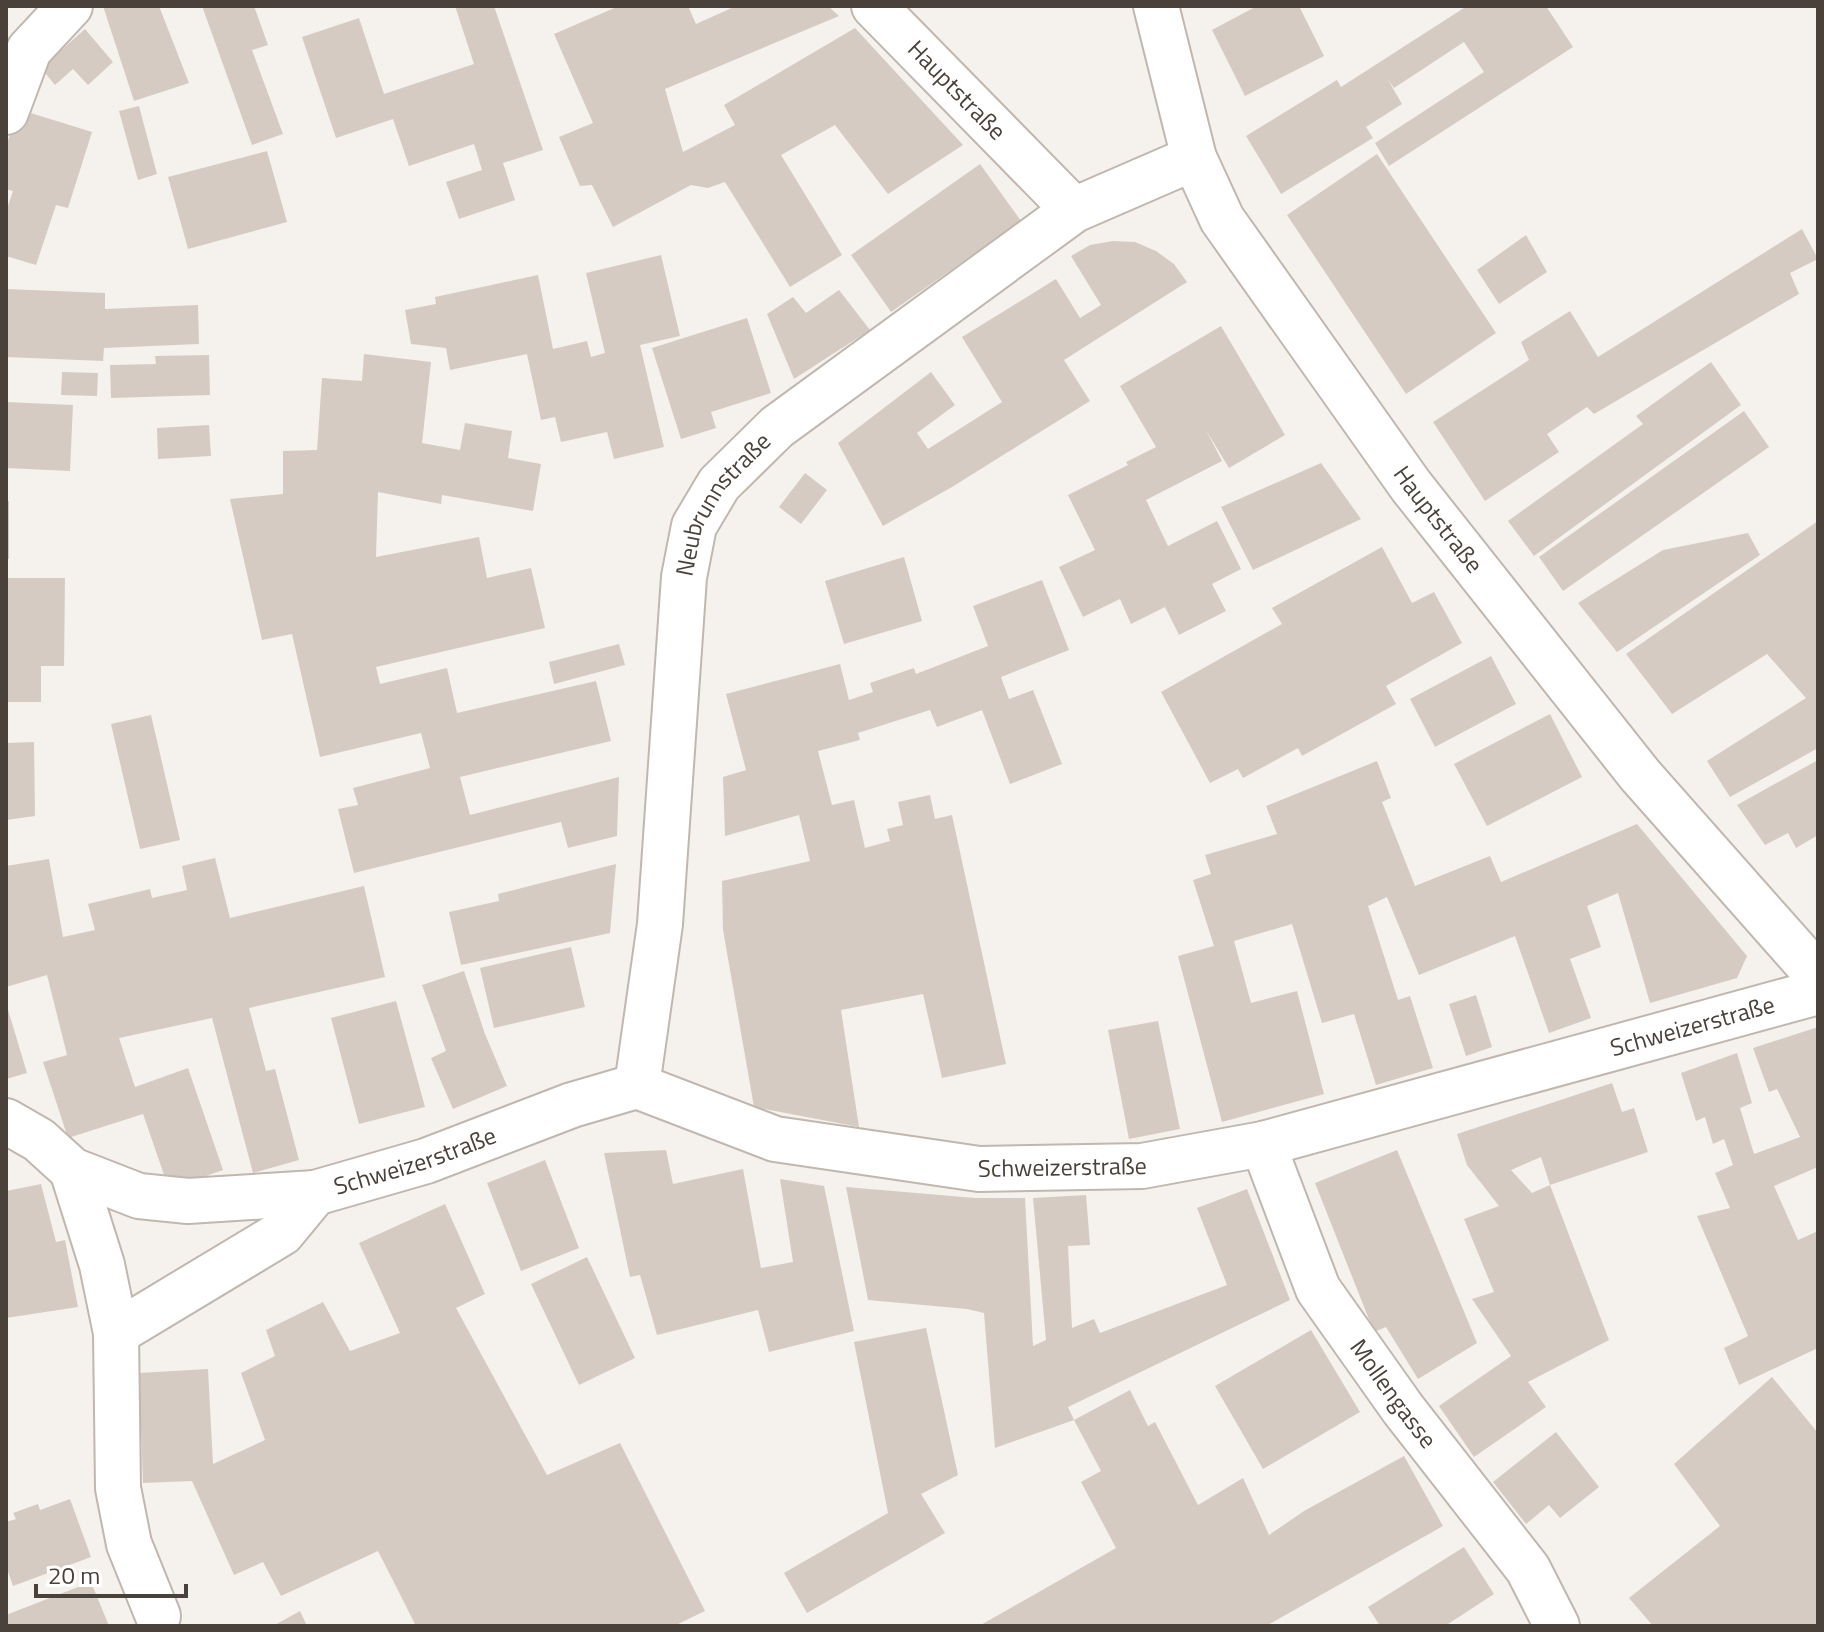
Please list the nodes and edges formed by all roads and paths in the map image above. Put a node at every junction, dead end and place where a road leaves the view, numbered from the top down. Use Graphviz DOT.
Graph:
graph roads {
  1 [pos="70,6"];
  2 [pos="874,6"];
  3 [pos="1156,6"];
  4 [pos="6,112"];
  5 [pos="1194,158"];
  6 [pos="1074,210"];
  7 [pos="1818,976"];
  8 [pos="1818,992"];
  9 [pos="637,1086"];
  10 [pos="6,1121"];
  11 [pos="1263,1144"];
  12 [pos="72,1170"];
  13 [pos="315,1193"];
  14 [pos="116,1333"];
  15 [pos="158,1616"];
  16 [pos="1557,1626"];
  1 -- 4 [label="street"];
  2 -- 6 [label="street, Hauptstraße"];
  3 -- 5 [label="street, Hauptstraße"];
  5 -- 6 [label="street, Neubrunnstraße"];
  5 -- 7 [label="street, Hauptstraße"];
  6 -- 9 [label="street, Neubrunnstraße"];
  8 -- 11 [label="street, Schweizerstraße"];
  9 -- 11 [label="street, Schweizerstraße"];
  9 -- 13 [label="street, Schweizerstraße"];
  10 -- 12 [label="street, Schweizerstraße"];
  11 -- 16 [label="street, Mollengasse"];
  12 -- 13 [label="street, Schweizerstraße"];
  12 -- 14 [label="street"];
  13 -- 14 [label="street, Schweizerstraße"];
  14 -- 15 [label="street"];
}
